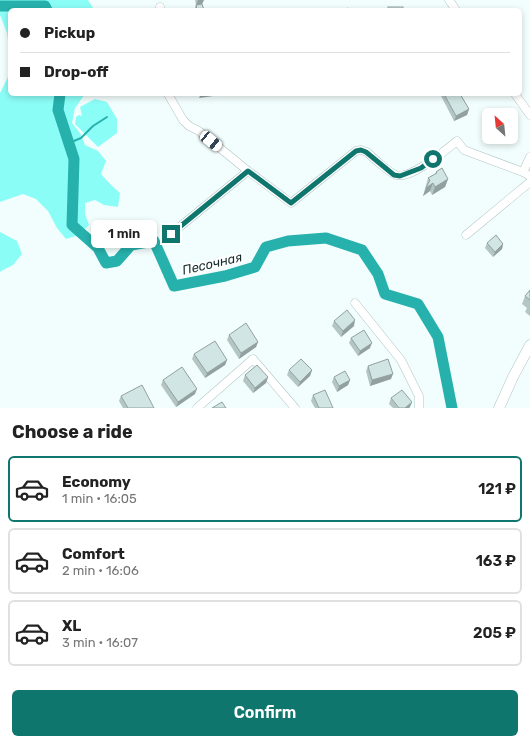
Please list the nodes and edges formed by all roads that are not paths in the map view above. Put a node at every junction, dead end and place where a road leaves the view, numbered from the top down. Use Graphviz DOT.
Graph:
graph roads {
  1 [pos="169,96"];
  2 [pos="517,96"];
  3 [pos="530,115"];
  4 [pos="530,157"];
  5 [pos="248,171"];
  6 [pos="527,174"];
  7 [pos="530,182"];
  8 [pos="171,234"];
  9 [pos="466,235"];
  10 [pos="355,303"];
  11 [pos="530,346"];
  12 [pos="197,408"];
  13 [pos="295,408"];
  14 [pos="419,408"];
  15 [pos="499,408"];
  1 -- 5 [label="street"];
  2 -- 3 [label="street"];
  4 -- 6 [label="street"];
  5 -- 6 [label="street"];
  5 -- 8 [label="street"];
  7 -- 9 [label="street"];
  10 -- 14 [label="street"];
  11 -- 15 [label="main road"];
  12 -- 13 [label="street"];
}
